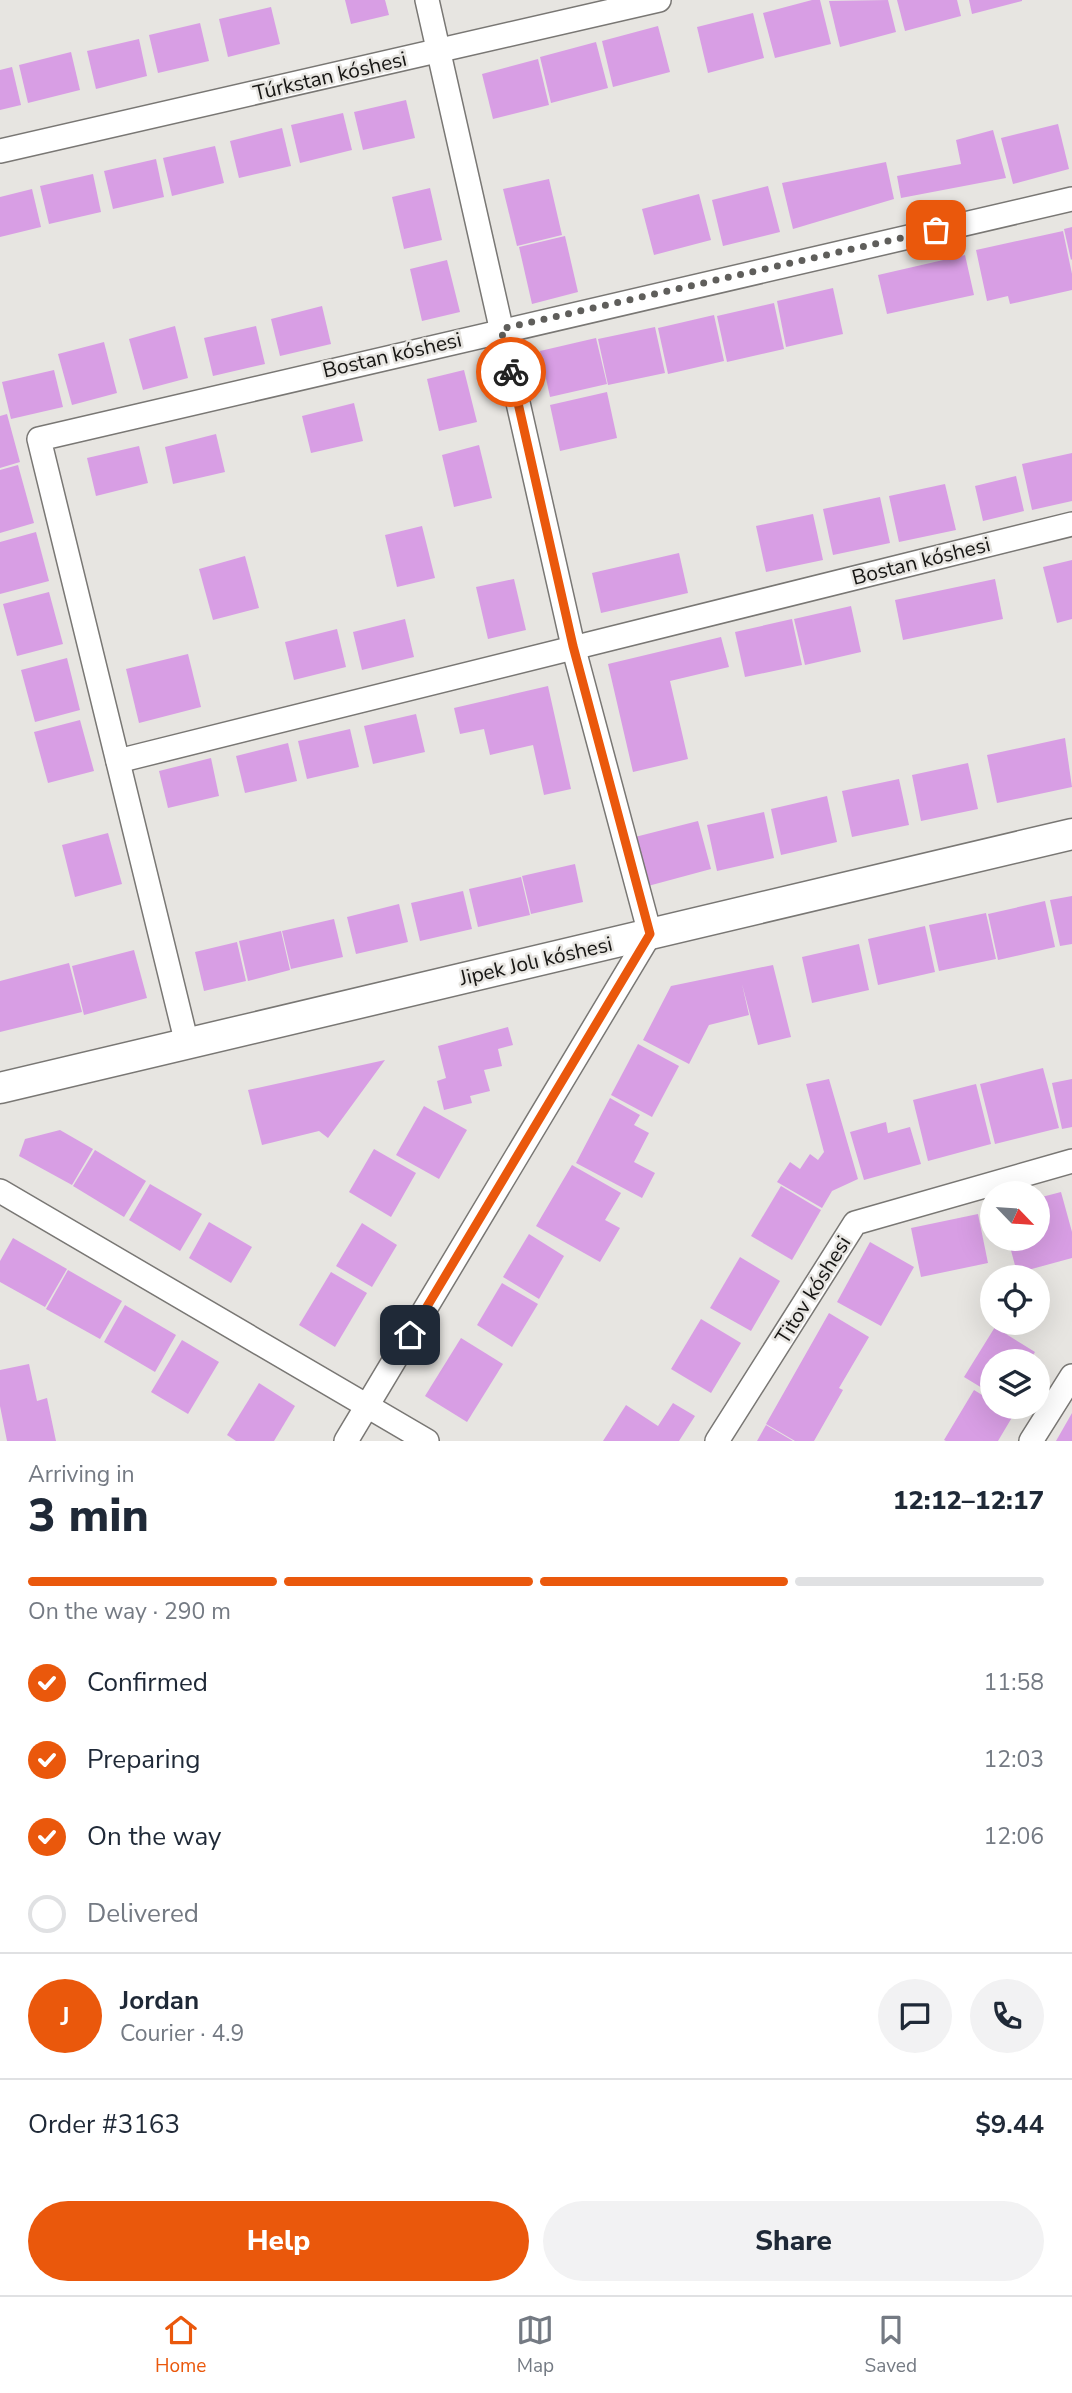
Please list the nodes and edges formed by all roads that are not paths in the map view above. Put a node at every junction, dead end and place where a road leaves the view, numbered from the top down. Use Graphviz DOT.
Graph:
graph roads {
  1 [pos="427,0"];
  2 [pos="659,0"];
  3 [pos="438,52"];
  4 [pos="0,150"];
  5 [pos="1072,200"];
  6 [pos="501,329"];
  7 [pos="1072,524"];
  8 [pos="573,646"];
  9 [pos="118,761"];
  10 [pos="1072,835"];
  11 [pos="650,934"];
  12 [pos="187,1044"];
  13 [pos="0,1088"];
  14 [pos="1072,1161"];
  15 [pos="0,1191"];
  16 [pos="1072,1376"];
  17 [pos="368,1405"];
  18 [pos="346,1441"];
  19 [pos="427,1441"];
  20 [pos="717,1441"];
  21 [pos="1031,1441"];
  1 -- 3 [label="street"];
  2 -- 3 [label="street, Túrkstan kóshesi"];
  3 -- 4 [label="street, Túrkstan kóshesi"];
  3 -- 6 [label="street"];
  5 -- 6 [label="street, Bostan kóshesi"];
  6 -- 8 [label="street"];
  6 -- 9 [label="street, Bostan kóshesi"];
  7 -- 8 [label="street, Bostan kóshesi"];
  8 -- 9 [label="street, Bostan kóshesi"];
  8 -- 11 [label="street"];
  9 -- 12 [label="street"];
  10 -- 11 [label="street, Jipek Jolı kóshesi"];
  11 -- 12 [label="street, Jipek Jolı kóshesi"];
  11 -- 17 [label="street"];
  12 -- 13 [label="street, Jipek Jolı kóshesi"];
  14 -- 20 [label="street, Titov kóshesi"];
  15 -- 17 [label="street"];
  16 -- 21 [label="street"];
  17 -- 18 [label="street"];
  17 -- 19 [label="street"];
}
